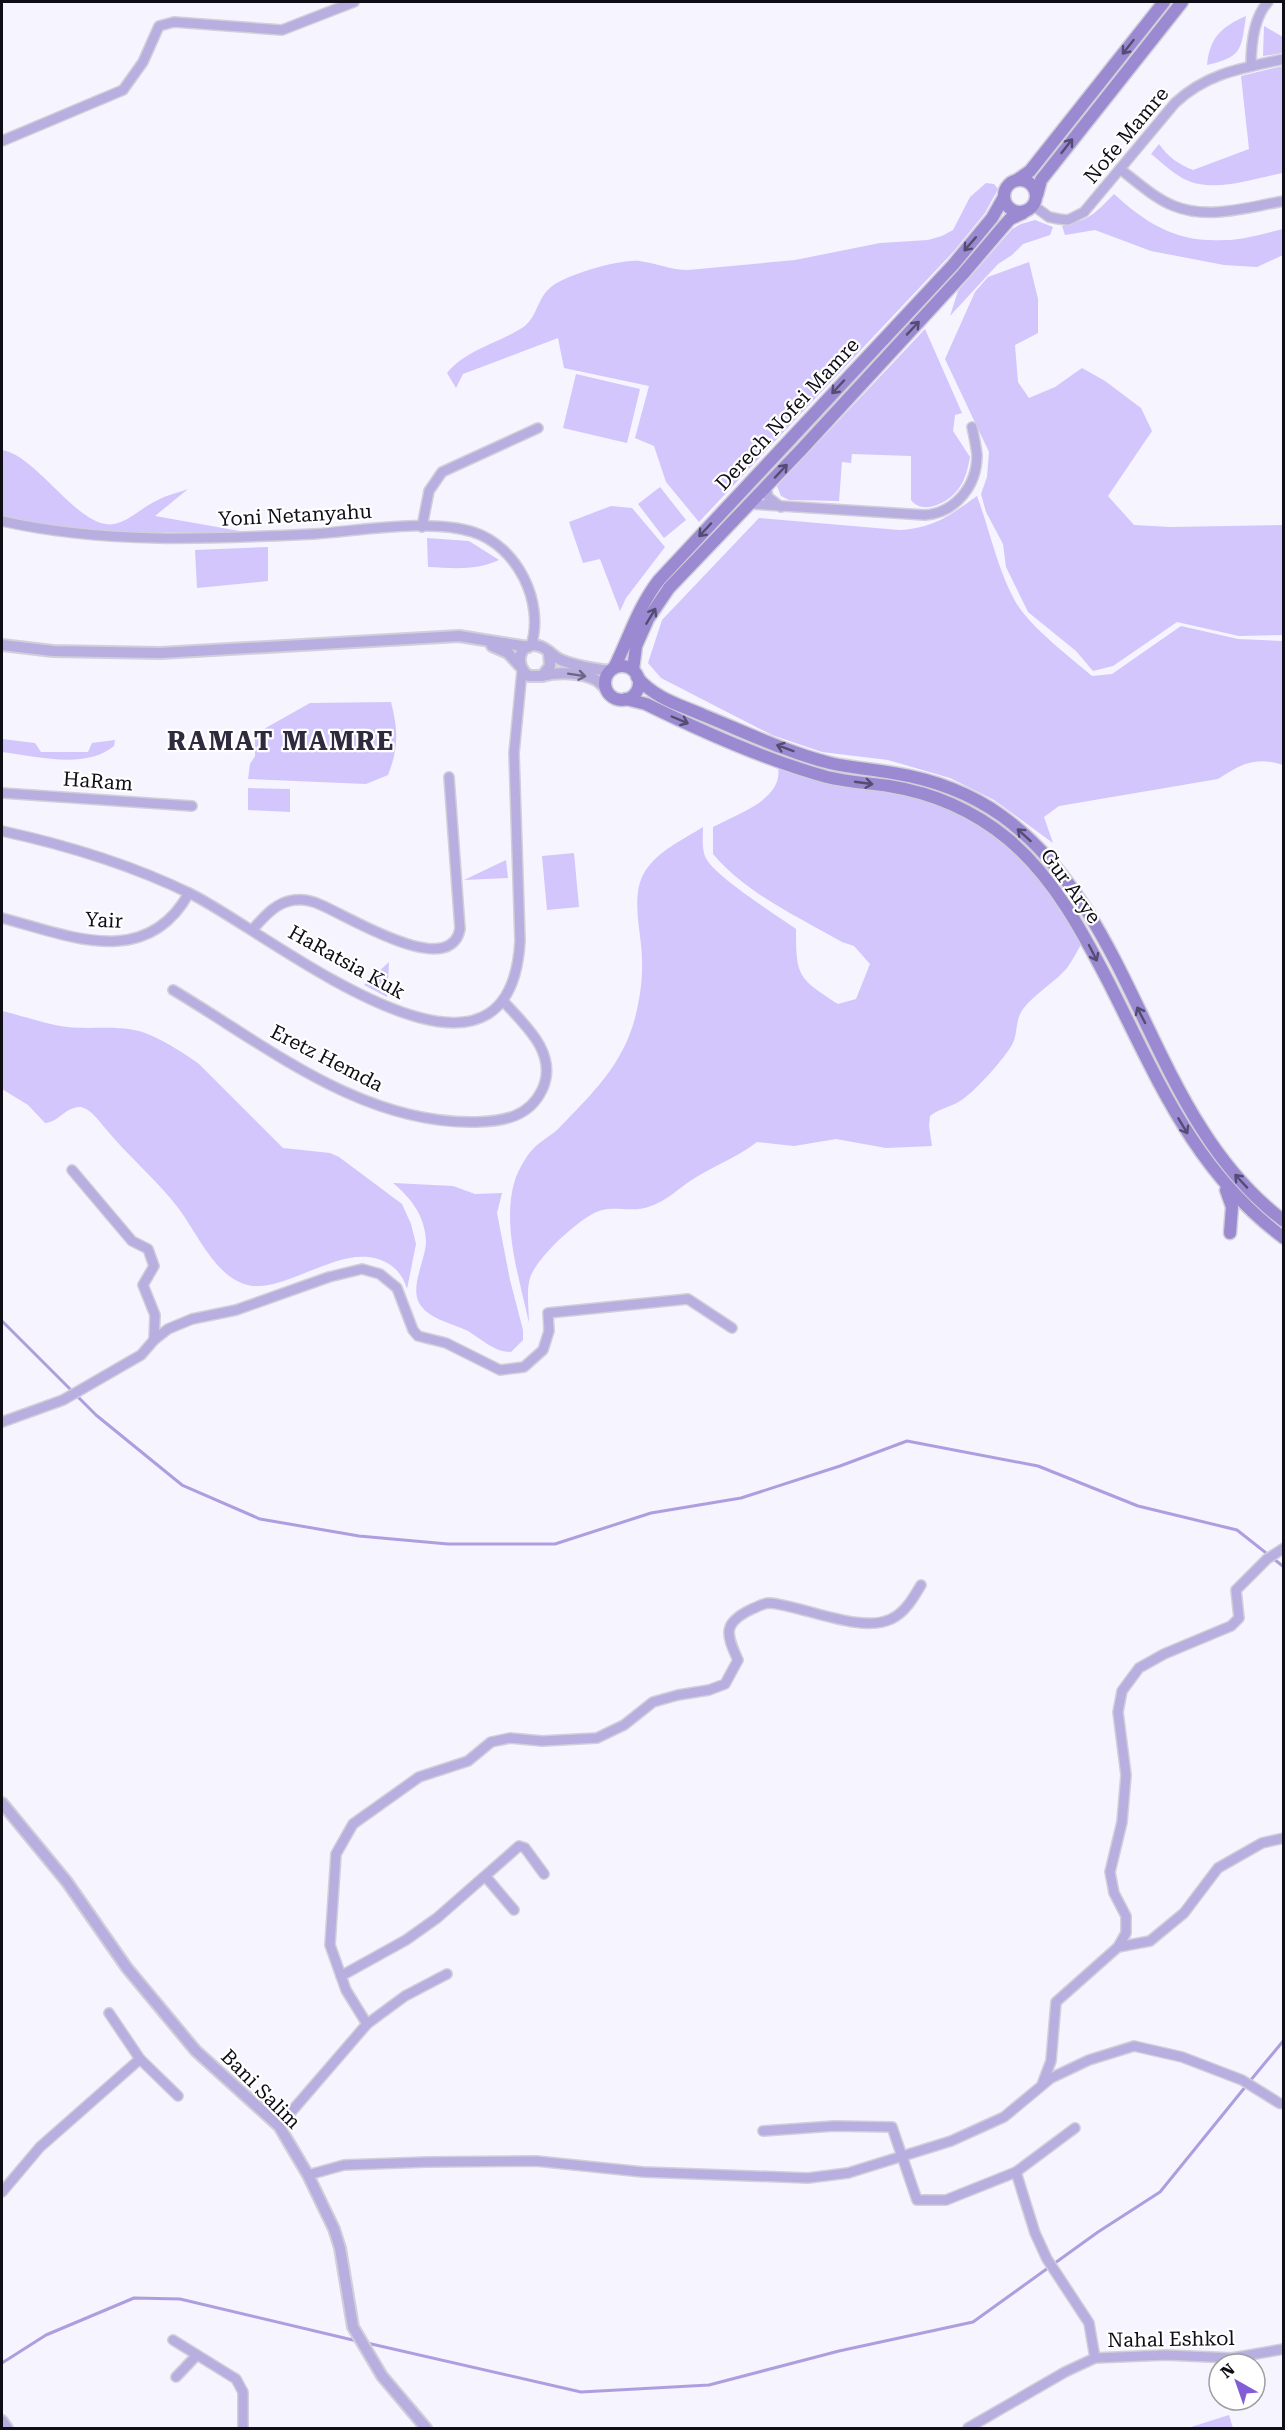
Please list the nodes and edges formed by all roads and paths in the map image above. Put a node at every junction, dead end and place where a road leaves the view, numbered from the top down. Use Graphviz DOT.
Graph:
graph roads {
  1 [pos="354,2"];
  2 [pos="1164,2"];
  3 [pos="1182,2"];
  4 [pos="1268,2"];
  5 [pos="1284,59"];
  6 [pos="1251,66"];
  7 [pos="2,141"];
  8 [pos="1120,169"];
  9 [pos="1017,180"];
  10 [pos="1004,196"];
  11 [pos="1036,200"];
  12 [pos="1284,201"];
  13 [pos="1023,213"];
  14 [pos="972,427"];
  15 [pos="538,428"];
  16 [pos="766,487"];
  17 [pos="751,504"];
  18 [pos="781,507"];
  19 [pos="2,521"];
  20 [pos="422,527"];
  21 [pos="534,624"];
  22 [pos="473,638"];
  23 [pos="2,645"];
  24 [pos="529,646"];
  25 [pos="547,650"];
  26 [pos="521,668"];
  27 [pos="612,670"];
  28 [pos="635,674"];
  29 [pos="539,676"];
  30 [pos="607,690"];
  31 [pos="626,699"];
  32 [pos="519,709"];
  33 [pos="449,777"];
  34 [pos="2,793"];
  35 [pos="192,806"];
  36 [pos="2,831"];
  37 [pos="189,893"];
  38 [pos="2,918"];
  39 [pos="253,929"];
  40 [pos="173,990"];
  41 [pos="503,1001"];
  42 [pos="72,1170"];
  43 [pos="1224,1183"];
  44 [pos="1284,1221"];
  45 [pos="1230,1233"];
  46 [pos="1284,1238"];
  47 [pos="732,1328"];
  48 [pos="154,1340"];
  49 [pos="2,1422"];
  50 [pos="1284,1548"];
  51 [pos="921,1585"];
  52 [pos="2,1796"];
  53 [pos="4,1806"];
  54 [pos="1284,1838"];
  55 [pos="544,1875"];
  56 [pos="486,1876"];
  57 [pos="514,1910"];
  58 [pos="1118,1947"];
  59 [pos="447,1974"];
  60 [pos="341,1976"];
  61 [pos="109,2013"];
  62 [pos="367,2024"];
  63 [pos="140,2059"];
  64 [pos="1043,2082"];
  65 [pos="178,2096"];
  66 [pos="1284,2104"];
  67 [pos="279,2126"];
  68 [pos="1075,2128"];
  69 [pos="763,2131"];
  70 [pos="902,2156"];
  71 [pos="1016,2172"];
  72 [pos="309,2175"];
  73 [pos="2,2192"];
  74 [pos="173,2340"];
  75 [pos="1284,2349"];
  76 [pos="1267,2352"];
  77 [pos="197,2355"];
  78 [pos="1095,2358"];
  79 [pos="1207,2359"];
  80 [pos="176,2377"];
  81 [pos="2,2421"];
  82 [pos="7,2428"];
  83 [pos="243,2428"];
  84 [pos="426,2428"];
  85 [pos="968,2428"];
  1 -- 7 [label="street"];
  2 -- 9 [label="main road, one-way"];
  11 -- 3 [label="main road, one-way"];
  4 -- 6 [label="street"];
  5 -- 6 [label="street, Nofe Mamre"];
  6 -- 8 [label="street, Nofe Mamre"];
  8 -- 11 [label="street, Nofe Mamre"];
  8 -- 12 [label="street"];
  9 -- 10 [label="main road"];
  9 -- 11 [label="main road"];
  10 -- 13 [label="main road"];
  10 -- 27 [label="main road, Derech Nofei Mamre, one-way"];
  11 -- 13 [label="main road"];
  16 -- 13 [label="main road, Derech Nofei Mamre, one-way"];
  14 -- 18 [label="street"];
  15 -- 20 [label="street"];
  16 -- 17 [label="main road, Derech Nofei Mamre"];
  16 -- 18 [label="street"];
  17 -- 18 [label="street"];
  28 -- 17 [label="main road, Derech Nofei Mamre, one-way"];
  19 -- 20 [label="street, Yoni Netanyahu"];
  20 -- 21 [label="street, Yoni Netanyahu"];
  21 -- 24 [label="street"];
  21 -- 25 [label="street"];
  22 -- 23 [label="street"];
  22 -- 24 [label="street"];
  22 -- 26 [label="street"];
  24 -- 25 [label="street"];
  24 -- 26 [label="street"];
  25 -- 27 [label="street"];
  25 -- 29 [label="street"];
  26 -- 29 [label="street"];
  26 -- 32 [label="street"];
  27 -- 28 [label="main road"];
  27 -- 30 [label="main road"];
  28 -- 31 [label="main road"];
  44 -- 28 [label="main road, Gur Arye, one-way"];
  29 -- 30 [label="street, one-way"];
  29 -- 32 [label="street"];
  30 -- 31 [label="main road"];
  31 -- 43 [label="main road, Gur Arye, one-way"];
  32 -- 41 [label="street"];
  33 -- 39 [label="street"];
  34 -- 35 [label="street, HaRam"];
  36 -- 37 [label="street, HaRatsia Kuk"];
  37 -- 38 [label="street, Yair"];
  37 -- 39 [label="street, HaRatsia Kuk"];
  39 -- 41 [label="street, HaRatsia Kuk"];
  40 -- 41 [label="street, Eretz Hemda"];
  42 -- 48 [label="street"];
  43 -- 45 [label="main road"];
  43 -- 46 [label="main road, Gur Arye"];
  47 -- 48 [label="street"];
  48 -- 49 [label="street"];
  50 -- 58 [label="street"];
  51 -- 60 [label="street"];
  52 -- 53 [label="street, Bani Salim"];
  53 -- 67 [label="street, Bani Salim"];
  54 -- 58 [label="street"];
  55 -- 56 [label="street"];
  56 -- 57 [label="street"];
  56 -- 60 [label="street"];
  58 -- 64 [label="street"];
  59 -- 62 [label="street"];
  60 -- 62 [label="street"];
  61 -- 63 [label="street"];
  62 -- 67 [label="street"];
  63 -- 65 [label="street"];
  63 -- 73 [label="street"];
  64 -- 66 [label="street"];
  64 -- 70 [label="street"];
  67 -- 72 [label="street, Bani Salim"];
  68 -- 71 [label="street"];
  69 -- 70 [label="street"];
  70 -- 71 [label="street"];
  70 -- 72 [label="street"];
  71 -- 78 [label="street"];
  72 -- 84 [label="street, Bani Salim"];
  74 -- 77 [label="street"];
  75 -- 76 [label="street, Nahal Eshkol"];
  77 -- 80 [label="street"];
  77 -- 83 [label="street"];
  78 -- 79 [label="street, Nahal Eshkol"];
  78 -- 85 [label="street, Nahal Eshkol"];
  81 -- 82 [label="street"];
}
